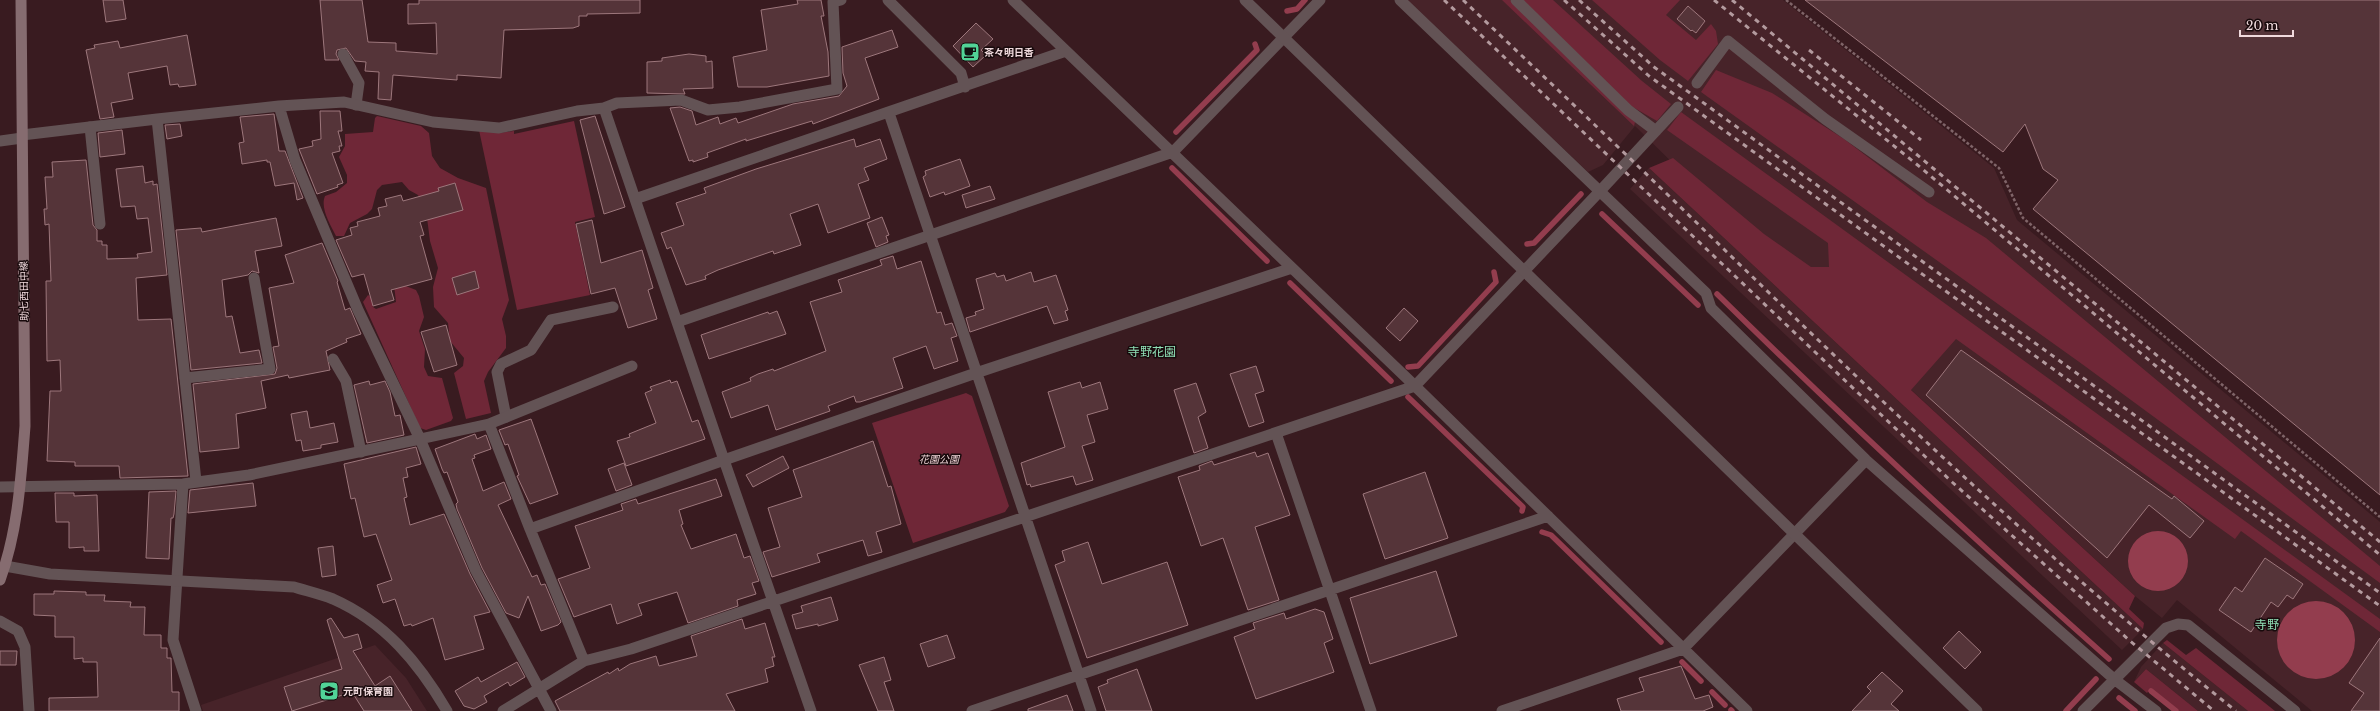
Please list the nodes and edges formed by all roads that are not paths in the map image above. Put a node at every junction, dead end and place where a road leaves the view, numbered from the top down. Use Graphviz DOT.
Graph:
graph roads {
  1 [pos="21,0"];
  2 [pos="888,0"];
  3 [pos="1013,0"];
  4 [pos="1245,0"];
  5 [pos="1320,0"];
  6 [pos="1400,0"];
  7 [pos="1516,0"];
  8 [pos="836,1"];
  9 [pos="1283,37"];
  10 [pos="1066,51"];
  11 [pos="343,54"];
  12 [pos="1697,83"];
  13 [pos="965,87"];
  14 [pos="356,105"];
  15 [pos="279,106"];
  16 [pos="1678,107"];
  17 [pos="604,108"];
  18 [pos="889,113"];
  19 [pos="157,119"];
  20 [pos="90,127"];
  21 [pos="1656,131"];
  22 [pos="22,136"];
  23 [pos="0,141"];
  24 [pos="1173,152"];
  25 [pos="1601,190"];
  26 [pos="1929,192"];
  27 [pos="635,199"];
  28 [pos="100,224"];
  29 [pos="929,234"];
  30 [pos="1292,268"];
  31 [pos="1524,272"];
  32 [pos="254,278"];
  33 [pos="613,306"];
  34 [pos="677,322"];
  35 [pos="333,359"];
  36 [pos="632,366"];
  37 [pos="976,373"];
  38 [pos="185,378"];
  39 [pos="1415,386"];
  40 [pos="506,417"];
  41 [pos="489,424"];
  42 [pos="1276,433"];
  43 [pos="420,439"];
  44 [pos="361,452"];
  45 [pos="724,460"];
  46 [pos="1866,460"];
  47 [pos="196,481"];
  48 [pos="183,484"];
  49 [pos="0,487"];
  50 [pos="21,488"];
  51 [pos="1548,516"];
  52 [pos="1025,517"];
  53 [pos="530,529"];
  54 [pos="1794,534"];
  55 [pos="5,566"];
  56 [pos="0,580"];
  57 [pos="177,580"];
  58 [pos="1329,590"];
  59 [pos="773,601"];
  60 [pos="0,621"];
  61 [pos="1683,649"];
  62 [pos="584,661"];
  63 [pos="1079,675"];
  64 [pos="2114,679"];
  65 [pos="538,690"];
  66 [pos="29,711"];
  67 [pos="196,711"];
  68 [pos="447,711"];
  69 [pos="503,711"];
  70 [pos="551,711"];
  71 [pos="811,711"];
  72 [pos="972,711"];
  73 [pos="1091,711"];
  74 [pos="1371,711"];
  75 [pos="1502,711"];
  76 [pos="1747,711"];
  77 [pos="1978,711"];
  78 [pos="2083,711"];
  79 [pos="2156,711"];
  80 [pos="2295,711"];
  1 -- 22 [label="main road, 助七西田中線"];
  2 -- 13 [label="street"];
  3 -- 10 [label="street"];
  4 -- 9 [label="street"];
  5 -- 9 [label="street"];
  6 -- 25 [label="street"];
  7 -- 21 [label="street"];
  8 -- 17 [label="street"];
  9 -- 24 [label="street"];
  9 -- 31 [label="street"];
  10 -- 13 [label="street"];
  10 -- 24 [label="street"];
  11 -- 14 [label="street"];
  12 -- 26 [label="street"];
  13 -- 18 [label="street"];
  14 -- 15 [label="street"];
  14 -- 17 [label="street"];
  15 -- 19 [label="street"];
  15 -- 43 [label="street"];
  16 -- 21 [label="street"];
  17 -- 27 [label="street"];
  18 -- 27 [label="street"];
  18 -- 29 [label="street"];
  19 -- 20 [label="street"];
  19 -- 38 [label="street"];
  20 -- 22 [label="street"];
  20 -- 28 [label="street"];
  21 -- 25 [label="street"];
  22 -- 23 [label="street"];
  22 -- 50 [label="main road, 助七西田中線"];
  24 -- 29 [label="street"];
  24 -- 30 [label="street"];
  25 -- 31 [label="street"];
  25 -- 46 [label="street"];
  27 -- 34 [label="street"];
  29 -- 34 [label="street"];
  29 -- 37 [label="street"];
  30 -- 37 [label="street"];
  30 -- 39 [label="street"];
  31 -- 39 [label="street"];
  31 -- 54 [label="street"];
  32 -- 38 [label="street"];
  33 -- 40 [label="street"];
  34 -- 45 [label="street"];
  35 -- 44 [label="street"];
  36 -- 40 [label="street"];
  37 -- 45 [label="street"];
  37 -- 52 [label="street"];
  38 -- 47 [label="street"];
  39 -- 42 [label="street"];
  39 -- 51 [label="street"];
  40 -- 41 [label="street"];
  41 -- 43 [label="street"];
  41 -- 53 [label="street"];
  42 -- 52 [label="street"];
  42 -- 58 [label="street"];
  43 -- 44 [label="street"];
  43 -- 65 [label="street"];
  44 -- 47 [label="street"];
  45 -- 53 [label="street"];
  45 -- 59 [label="street"];
  46 -- 54 [label="street"];
  46 -- 64 [label="street"];
  47 -- 48 [label="street"];
  48 -- 50 [label="street"];
  48 -- 57 [label="street"];
  49 -- 50 [label="street"];
  50 -- 55 [label="main road, 助七西田中線"];
  51 -- 58 [label="street"];
  51 -- 61 [label="street"];
  52 -- 59 [label="street"];
  52 -- 63 [label="street"];
  53 -- 62 [label="street"];
  54 -- 61 [label="street"];
  54 -- 77 [label="street"];
  55 -- 56 [label="main road, 助七西田中線"];
  55 -- 57 [label="street"];
  57 -- 67 [label="street"];
  57 -- 68 [label="street"];
  58 -- 63 [label="street"];
  58 -- 74 [label="street"];
  59 -- 62 [label="street"];
  59 -- 71 [label="street"];
  60 -- 66 [label="street"];
  61 -- 75 [label="street"];
  61 -- 76 [label="street"];
  62 -- 65 [label="street"];
  63 -- 72 [label="street"];
  63 -- 73 [label="street"];
  64 -- 78 [label="street"];
  64 -- 79 [label="street"];
  64 -- 80 [label="street"];
  65 -- 69 [label="street"];
  65 -- 70 [label="street"];
}
